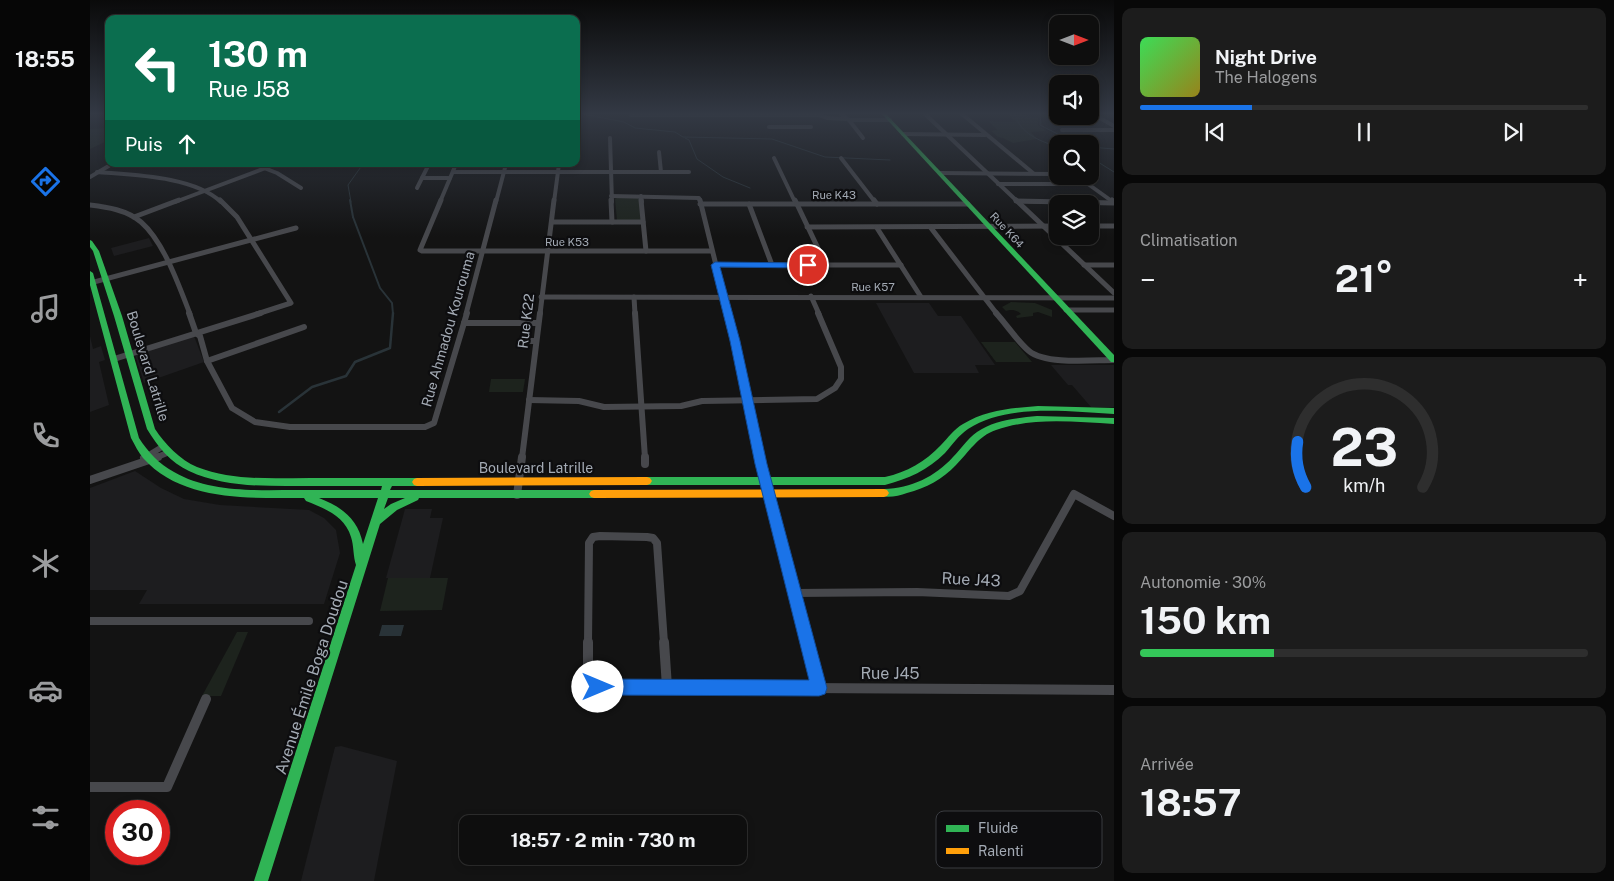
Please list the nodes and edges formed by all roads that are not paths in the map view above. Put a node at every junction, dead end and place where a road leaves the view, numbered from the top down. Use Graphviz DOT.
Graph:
graph roads {
  1 [pos="611,155"];
  2 [pos="659,155"];
  3 [pos="923,155"];
  4 [pos="968,155"];
  5 [pos="1011,155"];
  6 [pos="774,158"];
  7 [pos="841,158"];
  8 [pos="106,167"];
  9 [pos="263,167"];
  10 [pos="428,167"];
  11 [pos="455,167"];
  12 [pos="505,167"];
  13 [pos="559,167"];
  14 [pos="266,168"];
  15 [pos="97,172"];
  16 [pos="453,172"];
  17 [pos="503,172"];
  18 [pos="558,172"];
  19 [pos="611,172"];
  20 [pos="661,172"];
  21 [pos="690,172"];
  22 [pos="940,173"];
  23 [pos="987,173"];
  24 [pos="1033,174"];
  25 [pos="1049,174"];
  26 [pos="90,176"];
  27 [pos="422,178"];
  28 [pos="450,178"];
  29 [pos="998,184"];
  30 [pos="301,188"];
  31 [pos="417,188"];
  32 [pos="204,191"];
  33 [pos="612,196"];
  34 [pos="641,196"];
  35 [pos="1016,201"];
  36 [pos="1114,202"];
  37 [pos="700,204"];
  38 [pos="749,204"];
  39 [pos="796,204"];
  40 [pos="877,204"];
  41 [pos="968,204"];
  42 [pos="90,205"];
  43 [pos="134,217"];
  44 [pos="552,222"];
  45 [pos="612,222"];
  46 [pos="643,222"];
  47 [pos="1042,226"];
  48 [pos="1049,226"];
  49 [pos="1099,226"];
  50 [pos="1114,226"];
  51 [pos="989,227"];
  52 [pos="296,228"];
  53 [pos="807,228"];
  54 [pos="877,228"];
  55 [pos="931,228"];
  56 [pos="250,241"];
  57 [pos="90,242"];
  58 [pos="646,251"];
  59 [pos="712,251"];
  60 [pos="483,252"];
  61 [pos="548,252"];
  62 [pos="168,263"];
  63 [pos="715,265"];
  64 [pos="772,265"];
  65 [pos="826,265"];
  66 [pos="1084,265"];
  67 [pos="1114,265"];
  68 [pos="901,266"];
  69 [pos="109,279"];
  70 [pos="91,281"];
  71 [pos="1114,293"];
  72 [pos="811,296"];
  73 [pos="541,297"];
  74 [pos="634,297"];
  75 [pos="723,297"];
  76 [pos="921,297"];
  77 [pos="984,297"];
  78 [pos="1054,297"];
  79 [pos="1114,298"];
  80 [pos="1066,310"];
  81 [pos="1114,310"];
  82 [pos="464,323"];
  83 [pos="538,324"];
  84 [pos="304,327"];
  85 [pos="196,333"];
  86 [pos="536,341"];
  87 [pos="522,342"];
  88 [pos="130,354"];
  89 [pos="114,360"];
  90 [pos="207,360"];
  91 [pos="1114,360"];
  92 [pos="529,400"];
  93 [pos="748,400"];
  94 [pos="641,407"];
  95 [pos="1114,411"];
  96 [pos="1114,421"];
  97 [pos="165,450"];
  98 [pos="146,459"];
  99 [pos="645,464"];
  100 [pos="90,480"];
  101 [pos="519,481"];
  102 [pos="766,481"];
  103 [pos="388,482"];
  104 [pos="299,495"];
  105 [pos="384,495"];
  106 [pos="424,495"];
  107 [pos="518,495"];
  108 [pos="770,495"];
  109 [pos="1114,516"];
  110 [pos="375,522"];
  111 [pos="360,571"];
  112 [pos="794,593"];
  113 [pos="90,621"];
  114 [pos="309,621"];
  115 [pos="667,688"];
  116 [pos="819,688"];
  117 [pos="1114,690"];
  118 [pos="206,699"];
  119 [pos="90,787"];
  120 [pos="261,881"];
  1 -- 19 [label="street"];
  2 -- 20 [label="street"];
  3 -- 22 [label="main road, Rue K64"];
  4 -- 23 [label="street"];
  5 -- 24 [label="street"];
  6 -- 39 [label="street"];
  7 -- 40 [label="street"];
  8 -- 15 [label="street"];
  9 -- 14 [label="street"];
  10 -- 27 [label="street"];
  11 -- 16 [label="street"];
  12 -- 17 [label="street, Rue Ahmadou Kourouma"];
  13 -- 18 [label="street, Rue K22"];
  14 -- 30 [label="street"];
  14 -- 32 [label="street"];
  15 -- 26 [label="street"];
  15 -- 32 [label="street"];
  16 -- 17 [label="street"];
  16 -- 28 [label="street"];
  17 -- 18 [label="street"];
  17 -- 60 [label="street, Rue Ahmadou Kourouma"];
  18 -- 19 [label="street"];
  18 -- 44 [label="street, Rue K22"];
  19 -- 20 [label="street"];
  19 -- 33 [label="street"];
  20 -- 21 [label="street"];
  22 -- 23 [label="street"];
  22 -- 41 [label="main road, Rue K64"];
  23 -- 24 [label="street"];
  23 -- 29 [label="street"];
  24 -- 25 [label="street"];
  27 -- 28 [label="street"];
  27 -- 31 [label="street"];
  28 -- 60 [label="street, Rue K53"];
  29 -- 35 [label="street"];
  29 -- 36 [label="street"];
  32 -- 43 [label="street"];
  32 -- 56 [label="street"];
  33 -- 34 [label="street"];
  33 -- 45 [label="street"];
  34 -- 37 [label="street"];
  34 -- 46 [label="street"];
  35 -- 36 [label="street"];
  35 -- 47 [label="street"];
  37 -- 38 [label="street, Rue K43"];
  37 -- 59 [label="street"];
  38 -- 39 [label="street, Rue K43"];
  38 -- 64 [label="street"];
  39 -- 40 [label="street, Rue K43"];
  39 -- 53 [label="street"];
  40 -- 41 [label="street, Rue K43"];
  41 -- 51 [label="main road, Rue K64"];
  42 -- 43 [label="street, Rue Ahmadou Kourouma"];
  43 -- 62 [label="street, Rue Ahmadou Kourouma"];
  44 -- 45 [label="street"];
  44 -- 61 [label="street, Rue K22"];
  45 -- 46 [label="street"];
  46 -- 58 [label="street"];
  47 -- 48 [label="street"];
  47 -- 51 [label="street"];
  47 -- 66 [label="street"];
  49 -- 50 [label="street"];
  51 -- 55 [label="street"];
  51 -- 78 [label="main road, Rue K64"];
  52 -- 56 [label="street"];
  53 -- 54 [label="street"];
  53 -- 65 [label="street"];
  54 -- 55 [label="street"];
  54 -- 68 [label="street"];
  55 -- 77 [label="street"];
  56 -- 62 [label="street"];
  56 -- 85 [label="street"];
  57 -- 69 [label="main road, Boulevard Latrille"];
  58 -- 59 [label="street, Rue K53"];
  58 -- 61 [label="street, Rue K53"];
  59 -- 63 [label="street"];
  60 -- 61 [label="street, Rue K53"];
  60 -- 82 [label="street, Rue Ahmadou Kourouma"];
  61 -- 73 [label="street, Rue K22"];
  62 -- 69 [label="street"];
  62 -- 85 [label="street, Rue Ahmadou Kourouma"];
  63 -- 64 [label="street"];
  63 -- 75 [label="street"];
  64 -- 65 [label="street"];
  65 -- 68 [label="street"];
  66 -- 67 [label="street"];
  66 -- 71 [label="street"];
  68 -- 76 [label="street"];
  69 -- 70 [label="street"];
  69 -- 88 [label="main road, Boulevard Latrille"];
  70 -- 89 [label="main road"];
  72 -- 75 [label="street, Rue K57"];
  72 -- 76 [label="street, Rue K57"];
  72 -- 93 [label="street"];
  73 -- 74 [label="street, Rue K57"];
  73 -- 83 [label="street, Rue K22"];
  74 -- 75 [label="street, Rue K57"];
  74 -- 94 [label="street"];
  75 -- 93 [label="street"];
  76 -- 77 [label="street, Rue K57"];
  77 -- 78 [label="street, Rue K57"];
  77 -- 91 [label="street"];
  78 -- 79 [label="street, Rue K57"];
  78 -- 80 [label="main road, Rue K64"];
  80 -- 81 [label="street"];
  80 -- 91 [label="main road, Rue K64"];
  82 -- 83 [label="street"];
  82 -- 90 [label="street, Rue Ahmadou Kourouma"];
  83 -- 86 [label="street, Rue K22"];
  84 -- 90 [label="street"];
  85 -- 88 [label="street"];
  85 -- 90 [label="street, Rue Ahmadou Kourouma"];
  86 -- 87 [label="street"];
  86 -- 92 [label="street, Rue K22"];
  88 -- 89 [label="street"];
  88 -- 97 [label="main road, Boulevard Latrille"];
  89 -- 98 [label="main road"];
  92 -- 94 [label="street"];
  92 -- 101 [label="street, Rue K22"];
  93 -- 94 [label="street"];
  93 -- 102 [label="street"];
  94 -- 99 [label="street"];
  95 -- 102 [label="main road, Boulevard Latrille"];
  96 -- 108 [label="main road, Boulevard Latrille"];
  97 -- 98 [label="street"];
  97 -- 103 [label="main road, Boulevard Latrille"];
  98 -- 100 [label="street"];
  98 -- 104 [label="main road"];
  101 -- 102 [label="main road, Boulevard Latrille"];
  101 -- 103 [label="main road, Boulevard Latrille"];
  101 -- 107 [label="street, Rue K22"];
  102 -- 108 [label="street"];
  103 -- 105 [label="main road, Avenue Émile Boga Doudou"];
  104 -- 105 [label="main road"];
  104 -- 111 [label="main road"];
  105 -- 106 [label="main road, Boulevard Latrille"];
  105 -- 110 [label="main road, Avenue Émile Boga Doudou"];
  106 -- 107 [label="main road, Boulevard Latrille"];
  106 -- 110 [label="main road"];
  107 -- 108 [label="main road, Boulevard Latrille"];
  108 -- 112 [label="street"];
  109 -- 112 [label="street, Rue J43"];
  110 -- 111 [label="main road, Avenue Émile Boga Doudou"];
  111 -- 120 [label="main road, Avenue Émile Boga Doudou"];
  112 -- 116 [label="street"];
  113 -- 114 [label="street"];
  115 -- 115 [label="street, Rue J45"];
  115 -- 116 [label="street, Rue J45"];
  116 -- 117 [label="street, Rue J45"];
  118 -- 119 [label="street"];
}
